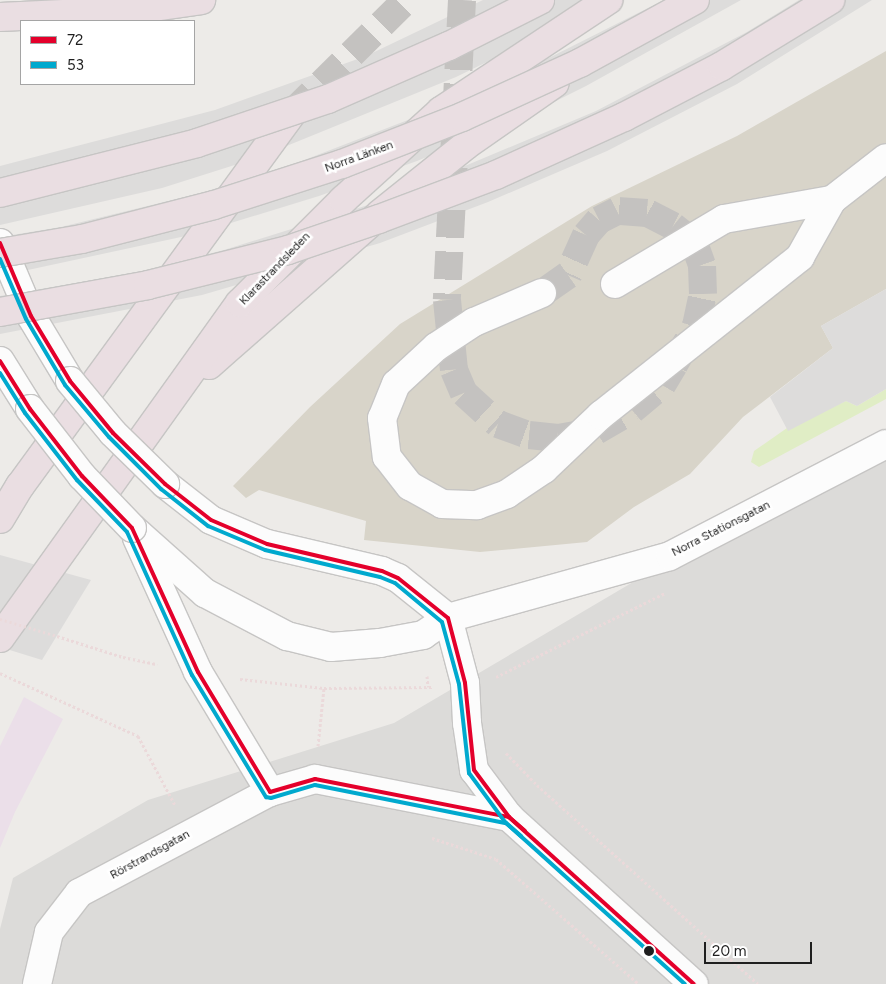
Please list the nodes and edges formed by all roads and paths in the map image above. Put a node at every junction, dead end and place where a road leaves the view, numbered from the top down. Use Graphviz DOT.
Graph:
graph roads {
  1 [pos="34,0"];
  2 [pos="201,0"];
  3 [pos="540,0"];
  4 [pos="608,0"];
  5 [pos="694,0"];
  6 [pos="830,0"];
  7 [pos="0,11"];
  8 [pos="0,17"];
  9 [pos="292,113"];
  10 [pos="886,158"];
  11 [pos="0,193"];
  12 [pos="832,200"];
  13 [pos="1,248"];
  14 [pos="615,284"];
  15 [pos="542,293"];
  16 [pos="0,312"];
  17 [pos="0,361"];
  18 [pos="181,389"];
  19 [pos="886,444"];
  20 [pos="0,519"];
  21 [pos="132,528"];
  22 [pos="668,592"];
  23 [pos="448,618"];
  24 [pos="0,619"];
  25 [pos="57,636"];
  26 [pos="0,638"];
  27 [pos="0,673"];
  28 [pos="501,676"];
  29 [pos="465,683"];
  30 [pos="498,684"];
  31 [pos="503,750"];
  32 [pos="315,779"];
  33 [pos="270,792"];
  34 [pos="509,817"];
  35 [pos="190,832"];
  36 [pos="431,837"];
  37 [pos="37,984"];
  38 [pos="639,984"];
  39 [pos="694,984"];
  40 [pos="758,984"];
  1 -- 7 [label="highway"];
  2 -- 8 [label="highway"];
  3 -- 11 [label="highway, bridge"];
  4 -- 18 [label="highway, Klarastrandsleden"];
  5 -- 13 [label="highway, Norra Länken, bridge"];
  5 -- 18 [label="highway"];
  6 -- 16 [label="highway, bridge"];
  9 -- 20 [label="highway"];
  10 -- 12 [label="street"];
  12 -- 14 [label="street"];
  12 -- 15 [label="street"];
  13 -- 23 [label="street, bridge"];
  17 -- 21 [label="street, bridge"];
  18 -- 26 [label="highway, Klarastrandsleden"];
  19 -- 23 [label="street, Norra Stationsgatan"];
  21 -- 23 [label="street, Norra Stationsgatan"];
  21 -- 33 [label="street"];
  22 -- 28 [label="path"];
  23 -- 29 [label="street"];
  24 -- 25 [label="path, bridge"];
  27 -- 35 [label="path"];
  28 -- 29 [label="path"];
  28 -- 30 [label="path"];
  29 -- 32 [label="path"];
  29 -- 34 [label="street"];
  31 -- 40 [label="path"];
  32 -- 33 [label="street, Rörstrandsgatan"];
  32 -- 34 [label="street"];
  33 -- 35 [label="street, Rörstrandsgatan"];
  34 -- 39 [label="street"];
  35 -- 37 [label="street, Rörstrandsgatan"];
  36 -- 38 [label="path"];
}
